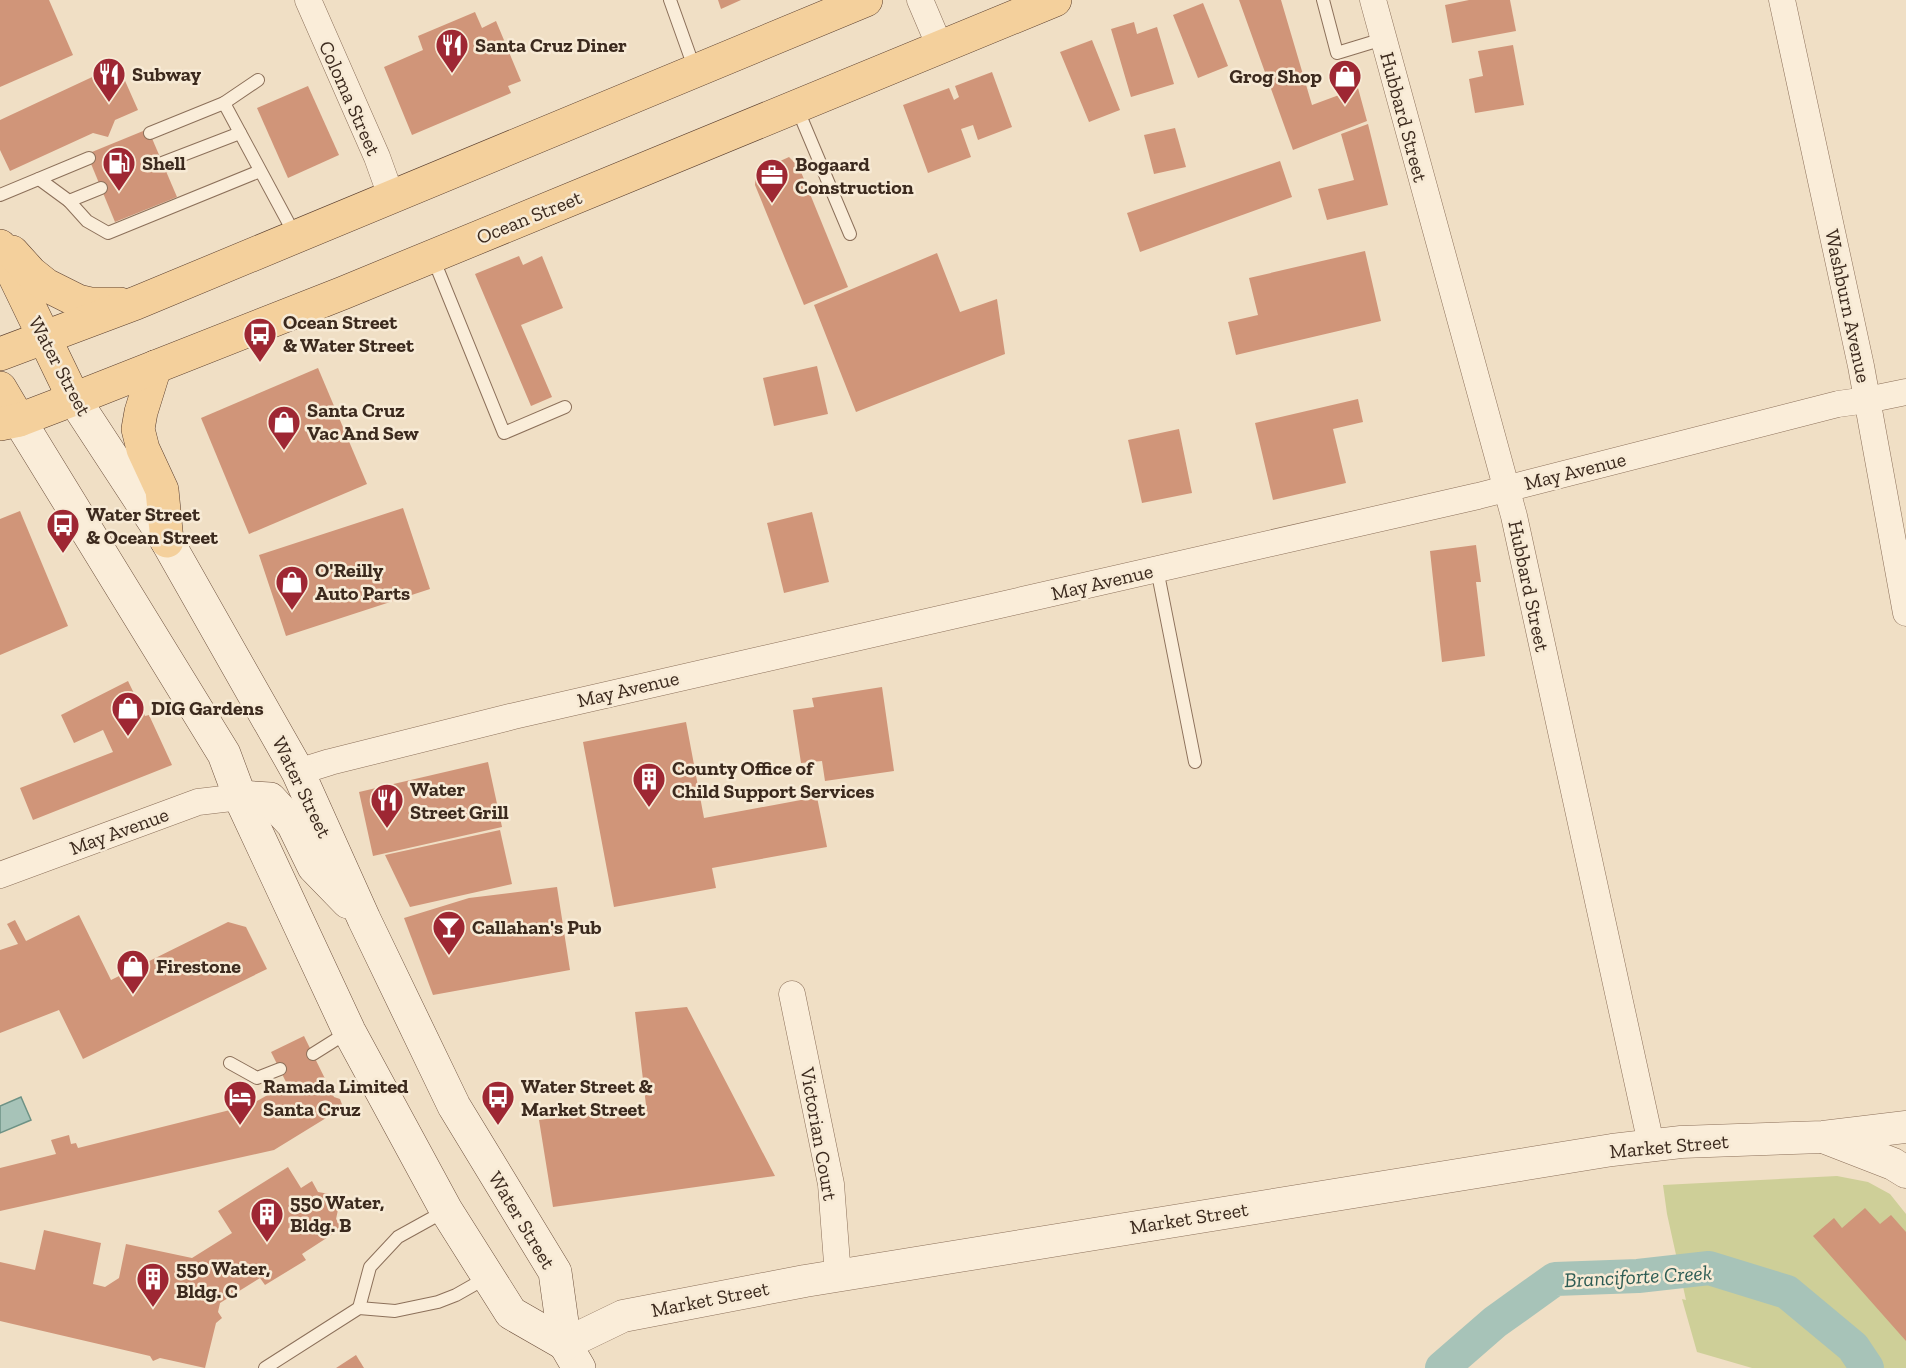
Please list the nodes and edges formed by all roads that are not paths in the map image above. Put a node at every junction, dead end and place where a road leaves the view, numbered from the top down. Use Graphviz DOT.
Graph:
graph roads {
  1 [pos="308,0"];
  2 [pos="670,0"];
  3 [pos="866,0"];
  4 [pos="920,0"];
  5 [pos="1055,0"];
  6 [pos="1323,0"];
  7 [pos="1373,0"];
  8 [pos="1782,0"];
  9 [pos="1383,39"];
  10 [pos="940,47"];
  11 [pos="695,71"];
  12 [pos="258,80"];
  13 [pos="224,103"];
  14 [pos="796,107"];
  15 [pos="150,133"];
  16 [pos="240,133"];
  17 [pos="88,158"];
  18 [pos="162,163"];
  19 [pos="260,171"];
  20 [pos="39,179"];
  21 [pos="101,188"];
  22 [pos="0,195"];
  23 [pos="391,196"];
  24 [pos="69,201"];
  25 [pos="850,234"];
  26 [pos="296,236"];
  27 [pos="0,238"];
  28 [pos="0,246"];
  29 [pos="432,256"];
  30 [pos="136,303"];
  31 [pos="43,337"];
  32 [pos="0,354"];
  33 [pos="155,367"];
  34 [pos="0,388"];
  35 [pos="1906,392"];
  36 [pos="74,399"];
  37 [pos="1867,400"];
  38 [pos="565,407"];
  39 [pos="9,422"];
  40 [pos="1506,489"];
  41 [pos="167,541"];
  42 [pos="1157,569"];
  43 [pos="1906,613"];
  44 [pos="1195,762"];
  45 [pos="298,772"];
  46 [pos="240,797"];
  47 [pos="0,875"];
  48 [pos="364,919"];
  49 [pos="792,994"];
  50 [pos="349,1031"];
  51 [pos="313,1054"];
  52 [pos="230,1063"];
  53 [pos="280,1068"];
  54 [pos="1906,1127"];
  55 [pos="1822,1137"];
  56 [pos="1650,1144"];
  57 [pos="1906,1172"];
  58 [pos="446,1210"];
  59 [pos="838,1275"];
  60 [pos="488,1276"];
  61 [pos="359,1308"];
  62 [pos="573,1357"];
  63 [pos="265,1368"];
  1 -- 23 [label="street, Coloma Street"];
  2 -- 11 [label="lane"];
  3 -- 11 [label="main road"];
  4 -- 10 [label="street"];
  5 -- 10 [label="main road, Ocean Street"];
  6 -- 9 [label="lane"];
  7 -- 9 [label="street, Hubbard Street"];
  8 -- 37 [label="street, Washburn Avenue"];
  9 -- 40 [label="street, Hubbard Street"];
  10 -- 14 [label="main road, Ocean Street"];
  11 -- 23 [label="main road"];
  12 -- 13 [label="lane"];
  13 -- 15 [label="lane"];
  13 -- 16 [label="lane"];
  14 -- 25 [label="lane"];
  14 -- 29 [label="main road, Ocean Street"];
  16 -- 18 [label="lane"];
  16 -- 19 [label="lane"];
  17 -- 20 [label="lane"];
  19 -- 24 [label="lane"];
  19 -- 26 [label="lane"];
  20 -- 22 [label="lane"];
  20 -- 24 [label="lane"];
  21 -- 24 [label="lane"];
  23 -- 26 [label="main road"];
  26 -- 30 [label="main road"];
  27 -- 30 [label="main road"];
  28 -- 31 [label="main road, Water Street"];
  29 -- 33 [label="main road, Ocean Street"];
  29 -- 38 [label="lane"];
  30 -- 31 [label="main road"];
  31 -- 32 [label="main road"];
  31 -- 36 [label="main road, Water Street"];
  33 -- 36 [label="main road, Ocean Street"];
  33 -- 41 [label="main road"];
  34 -- 39 [label="main road"];
  35 -- 37 [label="street, May Avenue"];
  36 -- 39 [label="main road, Ocean Street"];
  36 -- 41 [label="main road, Water Street"];
  37 -- 40 [label="street, May Avenue"];
  37 -- 43 [label="street, Washburn Avenue"];
  39 -- 46 [label="main road"];
  40 -- 42 [label="street, May Avenue"];
  40 -- 56 [label="street, Hubbard Street"];
  41 -- 45 [label="main road, Water Street"];
  42 -- 44 [label="lane"];
  42 -- 45 [label="street, May Avenue"];
  45 -- 48 [label="main road, Water Street"];
  46 -- 47 [label="street, May Avenue"];
  46 -- 48 [label="main road"];
  46 -- 50 [label="main road"];
  48 -- 62 [label="main road, Water Street"];
  49 -- 59 [label="street, Victorian Court"];
  50 -- 51 [label="lane"];
  50 -- 58 [label="main road"];
  52 -- 53 [label="lane"];
  54 -- 55 [label="street, Market Street"];
  55 -- 56 [label="street, Market Street"];
  55 -- 57 [label="street, Market Street"];
  56 -- 59 [label="street, Market Street"];
  58 -- 60 [label="main road"];
  58 -- 61 [label="lane"];
  59 -- 62 [label="street, Market Street"];
  60 -- 61 [label="lane"];
  60 -- 62 [label="main road"];
  61 -- 63 [label="lane"];
}
